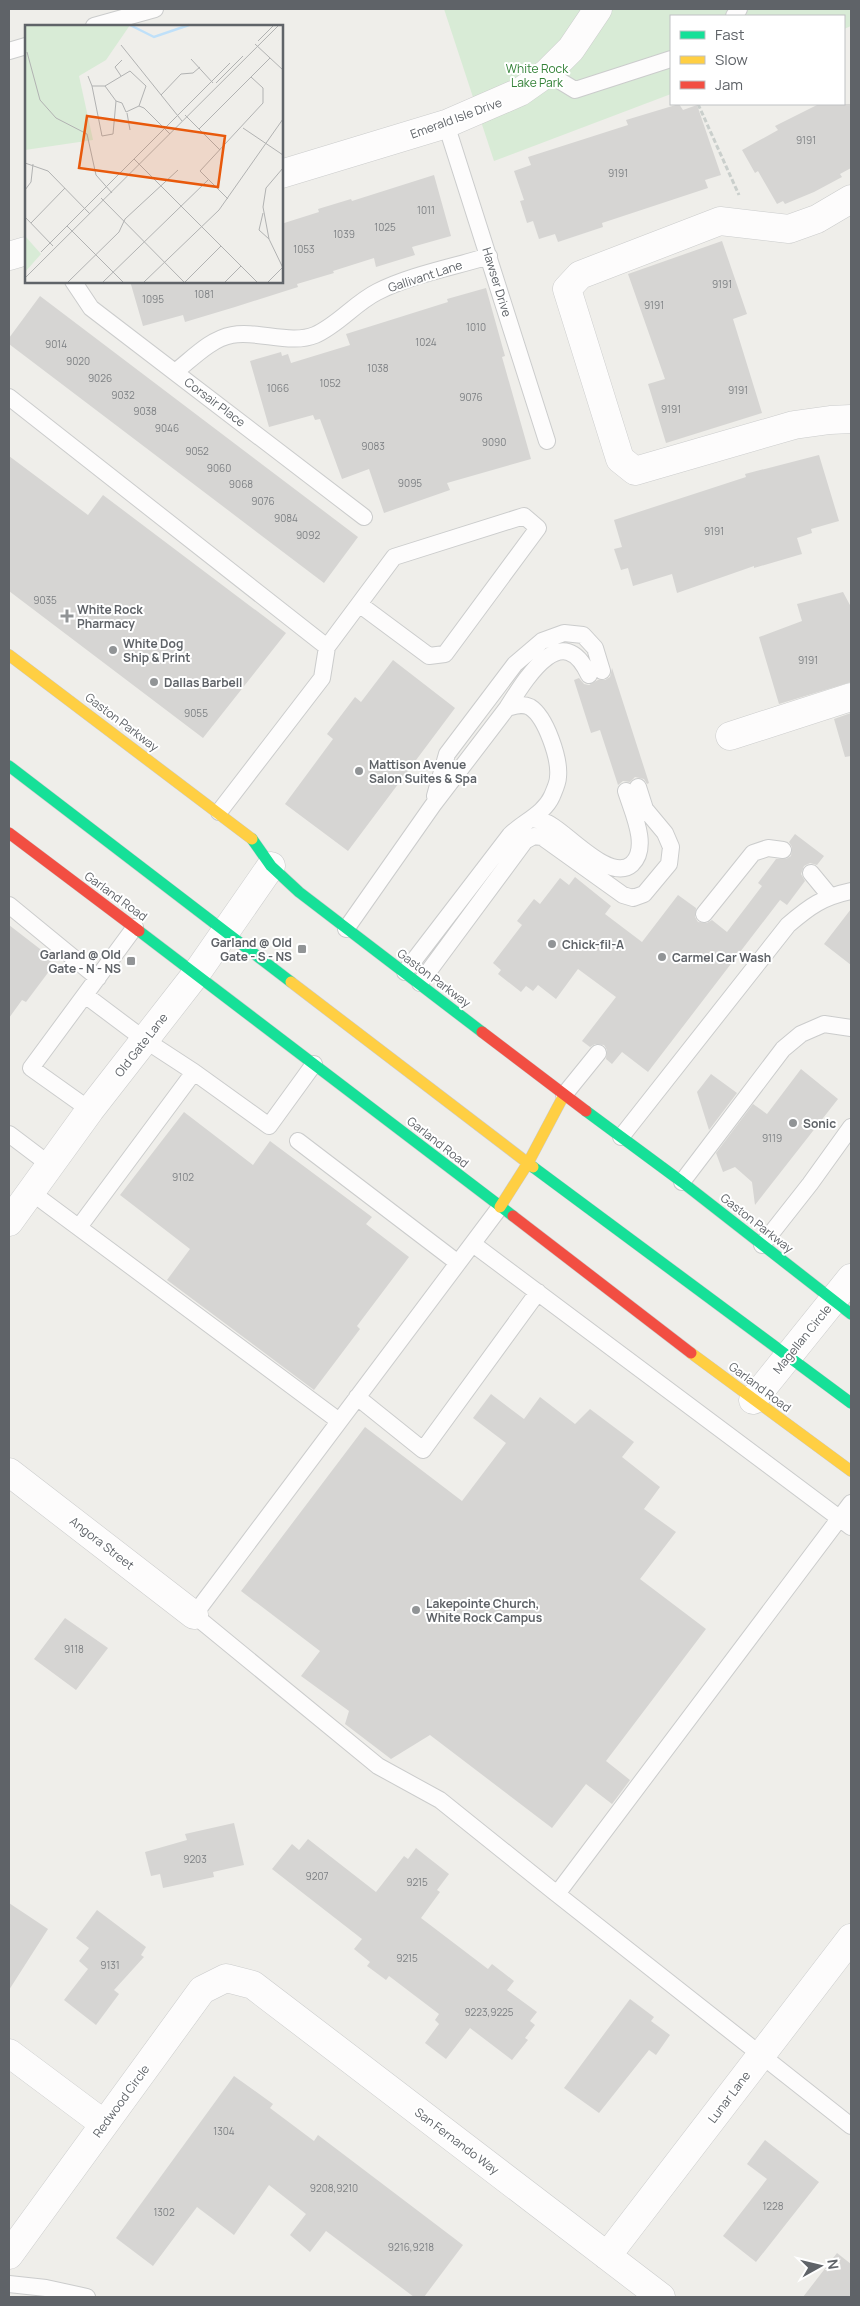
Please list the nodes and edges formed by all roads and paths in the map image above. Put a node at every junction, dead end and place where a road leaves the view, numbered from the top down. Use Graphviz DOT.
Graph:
graph roads {
  1 [pos="155,9"];
  2 [pos="598,9"];
  3 [pos="98,25"];
  4 [pos="25,46"];
  5 [pos="9,51"];
  6 [pos="670,59"];
  7 [pos="547,74"];
  8 [pos="698,105"];
  9 [pos="446,124"];
  10 [pos="282,174"];
  11 [pos="851,199"];
  12 [pos="752,225"];
  13 [pos="25,251"];
  14 [pos="9,256"];
  15 [pos="489,256"];
  16 [pos="74,282"];
  17 [pos="175,372"];
  18 [pos="9,397"];
  19 [pos="851,419"];
  20 [pos="547,441"];
  21 [pos="364,517"];
  22 [pos="359,604"];
  23 [pos="327,647"];
  24 [pos="9,655"];
  25 [pos="851,697"];
  26 [pos="507,708"];
  27 [pos="730,736"];
  28 [pos="9,766"];
  29 [pos="432,805"];
  30 [pos="219,812"];
  31 [pos="532,819"];
  32 [pos="9,833"];
  33 [pos="783,850"];
  34 [pos="271,866"];
  35 [pos="811,873"];
  36 [pos="851,891"];
  37 [pos="830,896"];
  38 [pos="9,905"];
  39 [pos="704,914"];
  40 [pos="135,927"];
  41 [pos="346,929"];
  42 [pos="226,932"];
  43 [pos="405,972"];
  44 [pos="196,974"];
  45 [pos="98,978"];
  46 [pos="420,983"];
  47 [pos="85,995"];
  48 [pos="851,1028"];
  49 [pos="145,1040"];
  50 [pos="598,1053"];
  51 [pos="314,1064"];
  52 [pos="194,1072"];
  53 [pos="564,1095"];
  54 [pos="90,1110"];
  55 [pos="851,1127"];
  56 [pos="9,1134"];
  57 [pos="621,1137"];
  58 [pos="298,1141"];
  59 [pos="528,1163"];
  60 [pos="50,1165"];
  61 [pos="682,1182"];
  62 [pos="31,1192"];
  63 [pos="500,1207"];
  64 [pos="9,1222"];
  65 [pos="79,1226"];
  66 [pos="473,1244"];
  67 [pos="762,1245"];
  68 [pos="458,1263"];
  69 [pos="851,1278"];
  70 [pos="538,1292"];
  71 [pos="842,1307"];
  72 [pos="789,1355"];
  73 [pos="357,1397"];
  74 [pos="753,1400"];
  75 [pos="851,1402"];
  76 [pos="340,1421"];
  77 [pos="851,1471"];
  78 [pos="9,1472"];
  79 [pos="851,1503"];
  80 [pos="845,1523"];
  81 [pos="194,1615"];
  82 [pos="557,1894"];
  83 [pos="851,1938"];
  84 [pos="252,1985"];
  85 [pos="9,2053"];
  86 [pos="761,2055"];
  87 [pos="104,2124"];
  88 [pos="851,2126"];
  89 [pos="9,2255"];
  90 [pos="607,2256"];
  91 [pos="9,2284"];
  92 [pos="87,2297"];
  93 [pos="661,2297"];
  1 -- 3 [label="lane"];
  2 -- 7 [label="street, Emerald Isle Drive"];
  4 -- 5 [label="lane"];
  6 -- 7 [label="lane"];
  7 -- 9 [label="street, Emerald Isle Drive"];
  8 -- 12 [label="path"];
  9 -- 10 [label="street, Emerald Isle Drive"];
  9 -- 15 [label="lane, Hawser Drive"];
  11 -- 12 [label="street"];
  12 -- 19 [label="street"];
  13 -- 14 [label="street"];
  15 -- 17 [label="lane, Gallivant Lane"];
  15 -- 20 [label="lane, Hawser Drive"];
  16 -- 17 [label="lane, Corsair Place"];
  17 -- 21 [label="lane, Corsair Place"];
  18 -- 23 [label="lane"];
  22 -- 22 [label="lane"];
  22 -- 23 [label="lane"];
  23 -- 30 [label="lane"];
  24 -- 30 [label="main road, Gaston Parkway"];
  25 -- 27 [label="street"];
  26 -- 29 [label="lane"];
  26 -- 29 [label="lane"];
  26 -- 31 [label="lane"];
  28 -- 42 [label="main road"];
  29 -- 41 [label="lane"];
  30 -- 34 [label="main road, Gaston Parkway"];
  31 -- 43 [label="lane"];
  31 -- 46 [label="lane"];
  32 -- 40 [label="main road, Garland Road"];
  33 -- 39 [label="lane"];
  34 -- 41 [label="main road, Gaston Parkway"];
  34 -- 42 [label="street, Old Gate Lane"];
  35 -- 37 [label="lane"];
  36 -- 37 [label="lane"];
  37 -- 57 [label="lane"];
  38 -- 45 [label="lane"];
  40 -- 44 [label="main road, Garland Road"];
  40 -- 45 [label="lane"];
  41 -- 43 [label="main road, Gaston Parkway"];
  42 -- 44 [label="street, Old Gate Lane"];
  42 -- 59 [label="main road"];
  43 -- 46 [label="main road, Gaston Parkway"];
  44 -- 49 [label="street, Old Gate Lane"];
  44 -- 51 [label="main road, Garland Road"];
  45 -- 47 [label="lane"];
  46 -- 53 [label="main road, Gaston Parkway"];
  47 -- 49 [label="lane"];
  47 -- 54 [label="lane"];
  48 -- 61 [label="lane"];
  49 -- 52 [label="lane"];
  49 -- 54 [label="street, Old Gate Lane"];
  50 -- 53 [label="lane"];
  51 -- 52 [label="lane"];
  51 -- 63 [label="main road, Garland Road"];
  52 -- 65 [label="lane"];
  53 -- 57 [label="main road, Gaston Parkway"];
  53 -- 59 [label="main road"];
  54 -- 60 [label="street, Old Gate Lane"];
  55 -- 67 [label="lane"];
  56 -- 60 [label="lane"];
  57 -- 61 [label="main road, Gaston Parkway"];
  58 -- 68 [label="lane"];
  59 -- 63 [label="main road"];
  59 -- 72 [label="main road"];
  60 -- 62 [label="street, Old Gate Lane"];
  61 -- 67 [label="main road, Gaston Parkway"];
  62 -- 64 [label="street, Old Gate Lane"];
  62 -- 65 [label="lane"];
  63 -- 66 [label="lane"];
  63 -- 74 [label="main road, Garland Road"];
  65 -- 76 [label="lane"];
  66 -- 68 [label="lane"];
  66 -- 70 [label="lane"];
  67 -- 71 [label="main road, Gaston Parkway"];
  68 -- 73 [label="lane"];
  69 -- 71 [label="street, Magellan Circle"];
  70 -- 73 [label="lane"];
  70 -- 80 [label="lane"];
  71 -- 72 [label="street, Magellan Circle"];
  72 -- 74 [label="street, Magellan Circle"];
  72 -- 75 [label="main road"];
  73 -- 76 [label="lane"];
  74 -- 77 [label="main road, Garland Road"];
  76 -- 81 [label="lane"];
  78 -- 81 [label="street, Angora Street"];
  79 -- 80 [label="lane"];
  80 -- 82 [label="lane"];
  81 -- 82 [label="lane"];
  82 -- 86 [label="lane"];
  83 -- 86 [label="street, Lunar Lane"];
  84 -- 87 [label="street, Redwood Circle"];
  84 -- 90 [label="street, San Fernando Way"];
  85 -- 87 [label="street"];
  86 -- 88 [label="lane"];
  86 -- 90 [label="street, Lunar Lane"];
  87 -- 89 [label="street, Redwood Circle"];
  90 -- 93 [label="street, San Fernando Way"];
  91 -- 92 [label="lane"];
}
